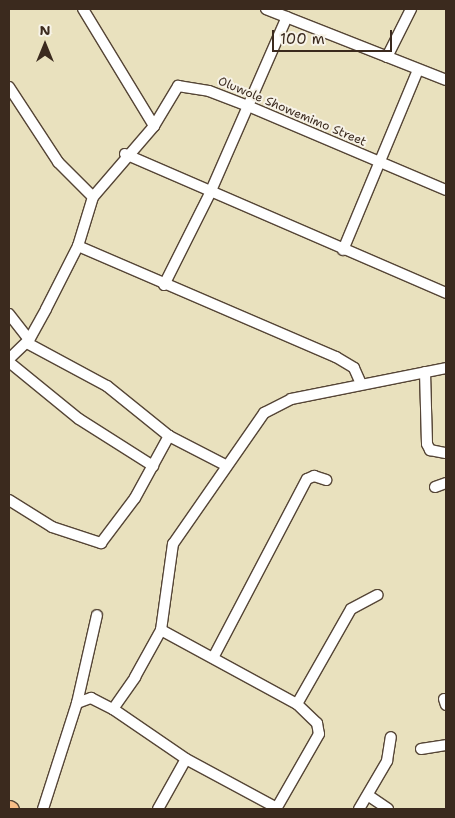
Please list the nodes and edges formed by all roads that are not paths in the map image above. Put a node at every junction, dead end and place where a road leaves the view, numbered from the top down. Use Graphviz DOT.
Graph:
graph roads {
  1 [pos="82,9"];
  2 [pos="266,9"];
  3 [pos="411,9"];
  4 [pos="287,17"];
  5 [pos="387,57"];
  6 [pos="418,70"];
  7 [pos="446,80"];
  8 [pos="9,87"];
  9 [pos="248,106"];
  10 [pos="154,126"];
  11 [pos="125,154"];
  12 [pos="379,163"];
  13 [pos="446,190"];
  14 [pos="210,193"];
  15 [pos="93,197"];
  16 [pos="78,246"];
  17 [pos="343,250"];
  18 [pos="164,285"];
  19 [pos="446,293"];
  20 [pos="9,314"];
  21 [pos="28,342"];
  22 [pos="9,361"];
  23 [pos="446,368"];
  24 [pos="425,372"];
  25 [pos="361,384"];
  26 [pos="169,436"];
  27 [pos="446,453"];
  28 [pos="152,466"];
  29 [pos="227,466"];
  30 [pos="326,480"];
  31 [pos="446,483"];
  32 [pos="435,488"];
  33 [pos="9,500"];
  34 [pos="377,595"];
  35 [pos="97,615"];
  36 [pos="161,630"];
  37 [pos="214,656"];
  38 [pos="77,703"];
  39 [pos="297,704"];
  40 [pos="113,709"];
  41 [pos="391,737"];
  42 [pos="446,746"];
  43 [pos="421,749"];
  44 [pos="186,759"];
  45 [pos="369,796"];
  46 [pos="43,809"];
  47 [pos="158,809"];
  48 [pos="276,809"];
  49 [pos="359,809"];
  50 [pos="388,809"];
  1 -- 10 [label="street"];
  2 -- 4 [label="street"];
  3 -- 5 [label="street"];
  4 -- 5 [label="street"];
  4 -- 9 [label="street"];
  5 -- 6 [label="street"];
  6 -- 7 [label="street"];
  6 -- 12 [label="street"];
  8 -- 15 [label="street"];
  9 -- 10 [label="street, Oluwole Showemimo Street"];
  9 -- 12 [label="street, Oluwole Showemimo Street"];
  9 -- 14 [label="street"];
  10 -- 11 [label="street, Oluwole Showemimo Street"];
  11 -- 14 [label="street"];
  11 -- 15 [label="street, Oluwole Showemimo Street"];
  12 -- 13 [label="street, Oluwole Showemimo Street"];
  12 -- 17 [label="street"];
  14 -- 17 [label="street"];
  14 -- 18 [label="street"];
  15 -- 16 [label="street, Oluwole Showemimo Street"];
  16 -- 18 [label="street"];
  16 -- 21 [label="street, Oluwole Showemimo Street"];
  17 -- 19 [label="street"];
  18 -- 25 [label="street"];
  20 -- 21 [label="street"];
  21 -- 22 [label="street, Oluwole Showemimo Street"];
  21 -- 26 [label="street"];
  22 -- 28 [label="street"];
  23 -- 24 [label="street"];
  24 -- 25 [label="street"];
  24 -- 27 [label="street"];
  25 -- 29 [label="street"];
  26 -- 28 [label="street"];
  26 -- 29 [label="street"];
  28 -- 33 [label="street"];
  29 -- 36 [label="street"];
  30 -- 37 [label="street"];
  31 -- 32 [label="street"];
  34 -- 39 [label="street"];
  35 -- 38 [label="street"];
  36 -- 37 [label="street"];
  36 -- 40 [label="street"];
  37 -- 39 [label="street"];
  38 -- 40 [label="street"];
  38 -- 46 [label="street"];
  39 -- 48 [label="street"];
  40 -- 44 [label="street"];
  41 -- 45 [label="street"];
  42 -- 43 [label="street"];
  44 -- 47 [label="street"];
  44 -- 48 [label="street"];
  45 -- 49 [label="street"];
  45 -- 50 [label="street"];
}
